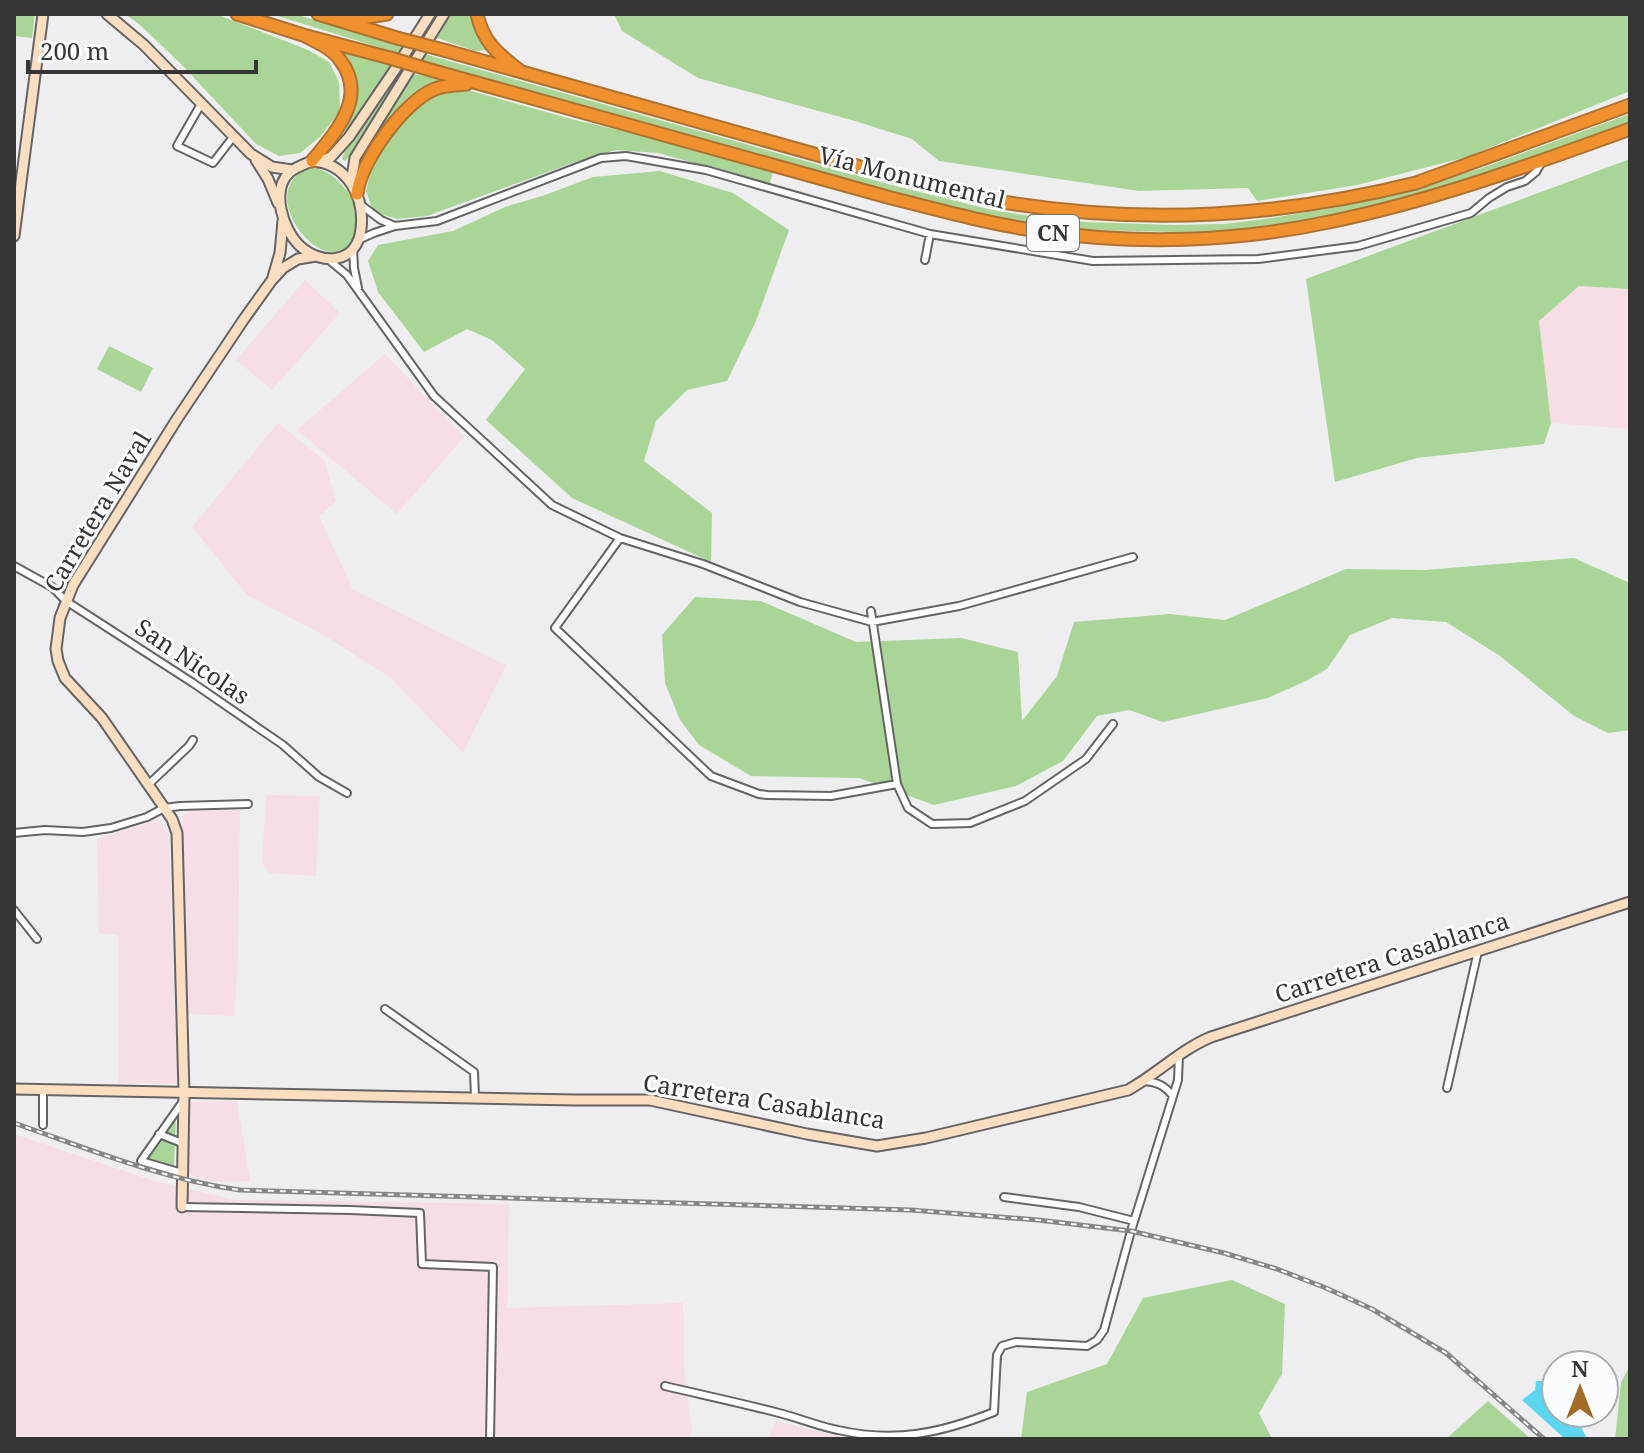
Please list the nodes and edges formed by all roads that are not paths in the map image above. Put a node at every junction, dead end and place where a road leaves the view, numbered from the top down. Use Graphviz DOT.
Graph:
graph roads {
  1 [pos="43,14"];
  2 [pos="107,14"];
  3 [pos="237,14"];
  4 [pos="318,14"];
  5 [pos="387,14"];
  6 [pos="430,14"];
  7 [pos="444,14"];
  8 [pos="477,14"];
  9 [pos="340,20"];
  10 [pos="303,35"];
  11 [pos="526,75"];
  12 [pos="479,83"];
  13 [pos="201,104"];
  14 [pos="1630,105"];
  15 [pos="1630,129"];
  16 [pos="233,137"];
  17 [pos="251,154"];
  18 [pos="315,161"];
  19 [pos="1542,161"];
  20 [pos="292,170"];
  21 [pos="351,183"];
  22 [pos="358,199"];
  23 [pos="282,212"];
  24 [pos="395,226"];
  25 [pos="930,234"];
  26 [pos="14,236"];
  27 [pos="356,244"];
  28 [pos="316,256"];
  29 [pos="327,258"];
  30 [pos="925,260"];
  31 [pos="272,280"];
  32 [pos="360,296"];
  33 [pos="620,538"];
  34 [pos="1133,557"];
  35 [pos="14,566"];
  36 [pos="66,601"];
  37 [pos="871,611"];
  38 [pos="872,622"];
  39 [pos="1113,724"];
  40 [pos="193,740"];
  41 [pos="897,784"];
  42 [pos="148,785"];
  43 [pos="347,793"];
  44 [pos="248,804"];
  45 [pos="164,808"];
  46 [pos="14,833"];
  47 [pos="1630,902"];
  48 [pos="14,910"];
  49 [pos="37,939"];
  50 [pos="1478,951"];
  51 [pos="385,1009"];
  52 [pos="1179,1054"];
  53 [pos="1144,1081"];
  54 [pos="1447,1088"];
  55 [pos="14,1089"];
  56 [pos="43,1091"];
  57 [pos="184,1096"];
  58 [pos="1173,1096"];
  59 [pos="475,1097"];
  60 [pos="43,1125"];
  61 [pos="159,1134"];
  62 [pos="182,1143"];
  63 [pos="182,1173"];
  64 [pos="1004,1197"];
  65 [pos="182,1207"];
  66 [pos="1134,1221"];
  67 [pos="665,1386"];
  68 [pos="490,1439"];
  1 -- 26 [label="main road"];
  2 -- 13 [label="main road"];
  3 -- 10 [label="highway, Vía Monumental / CN"];
  4 -- 9 [label="highway, Vía Monumental / CN"];
  5 -- 9 [label="highway"];
  6 -- 18 [label="main road"];
  7 -- 21 [label="main road"];
  8 -- 11 [label="highway"];
  9 -- 11 [label="highway, Vía Monumental / CN, bridge"];
  10 -- 12 [label="highway, Vía Monumental / CN, bridge"];
  10 -- 18 [label="highway"];
  11 -- 14 [label="highway, Vía Monumental / CN"];
  12 -- 19 [label="highway, Vía Monumental / CN"];
  12 -- 22 [label="highway"];
  13 -- 16 [label="main road"];
  13 -- 16 [label="street"];
  15 -- 19 [label="highway, Vía Monumental / CN"];
  16 -- 17 [label="main road"];
  17 -- 20 [label="main road"];
  17 -- 23 [label="main road"];
  18 -- 20 [label="main road"];
  18 -- 21 [label="main road"];
  19 -- 25 [label="street"];
  20 -- 23 [label="main road"];
  21 -- 22 [label="main road"];
  22 -- 24 [label="street"];
  22 -- 27 [label="main road"];
  23 -- 28 [label="main road"];
  23 -- 31 [label="main road, Carretera Naval"];
  24 -- 25 [label="street"];
  24 -- 27 [label="street"];
  25 -- 30 [label="street"];
  27 -- 29 [label="main road"];
  27 -- 32 [label="street"];
  28 -- 29 [label="main road"];
  28 -- 31 [label="main road, Carretera Naval"];
  29 -- 32 [label="street"];
  31 -- 36 [label="main road, Carretera Naval"];
  32 -- 33 [label="street"];
  33 -- 38 [label="street"];
  33 -- 41 [label="street"];
  34 -- 38 [label="street"];
  35 -- 36 [label="street, San Nicolas"];
  36 -- 42 [label="main road, Carretera Naval"];
  36 -- 43 [label="street, San Nicolas"];
  37 -- 38 [label="street"];
  38 -- 41 [label="street"];
  39 -- 41 [label="street"];
  40 -- 42 [label="street"];
  42 -- 45 [label="main road, Carretera Naval"];
  44 -- 45 [label="street"];
  45 -- 46 [label="street"];
  45 -- 57 [label="main road, Carretera Naval"];
  47 -- 50 [label="main road, Carretera Casablanca"];
  48 -- 49 [label="street"];
  50 -- 52 [label="main road, Carretera Casablanca"];
  50 -- 54 [label="street"];
  51 -- 59 [label="street"];
  52 -- 53 [label="main road, Carretera Casablanca"];
  52 -- 58 [label="street"];
  53 -- 58 [label="street"];
  53 -- 59 [label="main road, Carretera Casablanca"];
  55 -- 56 [label="main road, Carretera Casablanca"];
  56 -- 57 [label="main road, Carretera Casablanca"];
  56 -- 60 [label="street"];
  57 -- 59 [label="main road, Carretera Casablanca"];
  57 -- 61 [label="street"];
  57 -- 62 [label="main road, Carretera Naval"];
  58 -- 66 [label="street"];
  61 -- 62 [label="street"];
  61 -- 63 [label="street"];
  62 -- 63 [label="main road, Carretera Naval"];
  63 -- 65 [label="main road, Carretera Naval"];
  64 -- 66 [label="street"];
  65 -- 68 [label="street"];
  66 -- 67 [label="street"];
}
